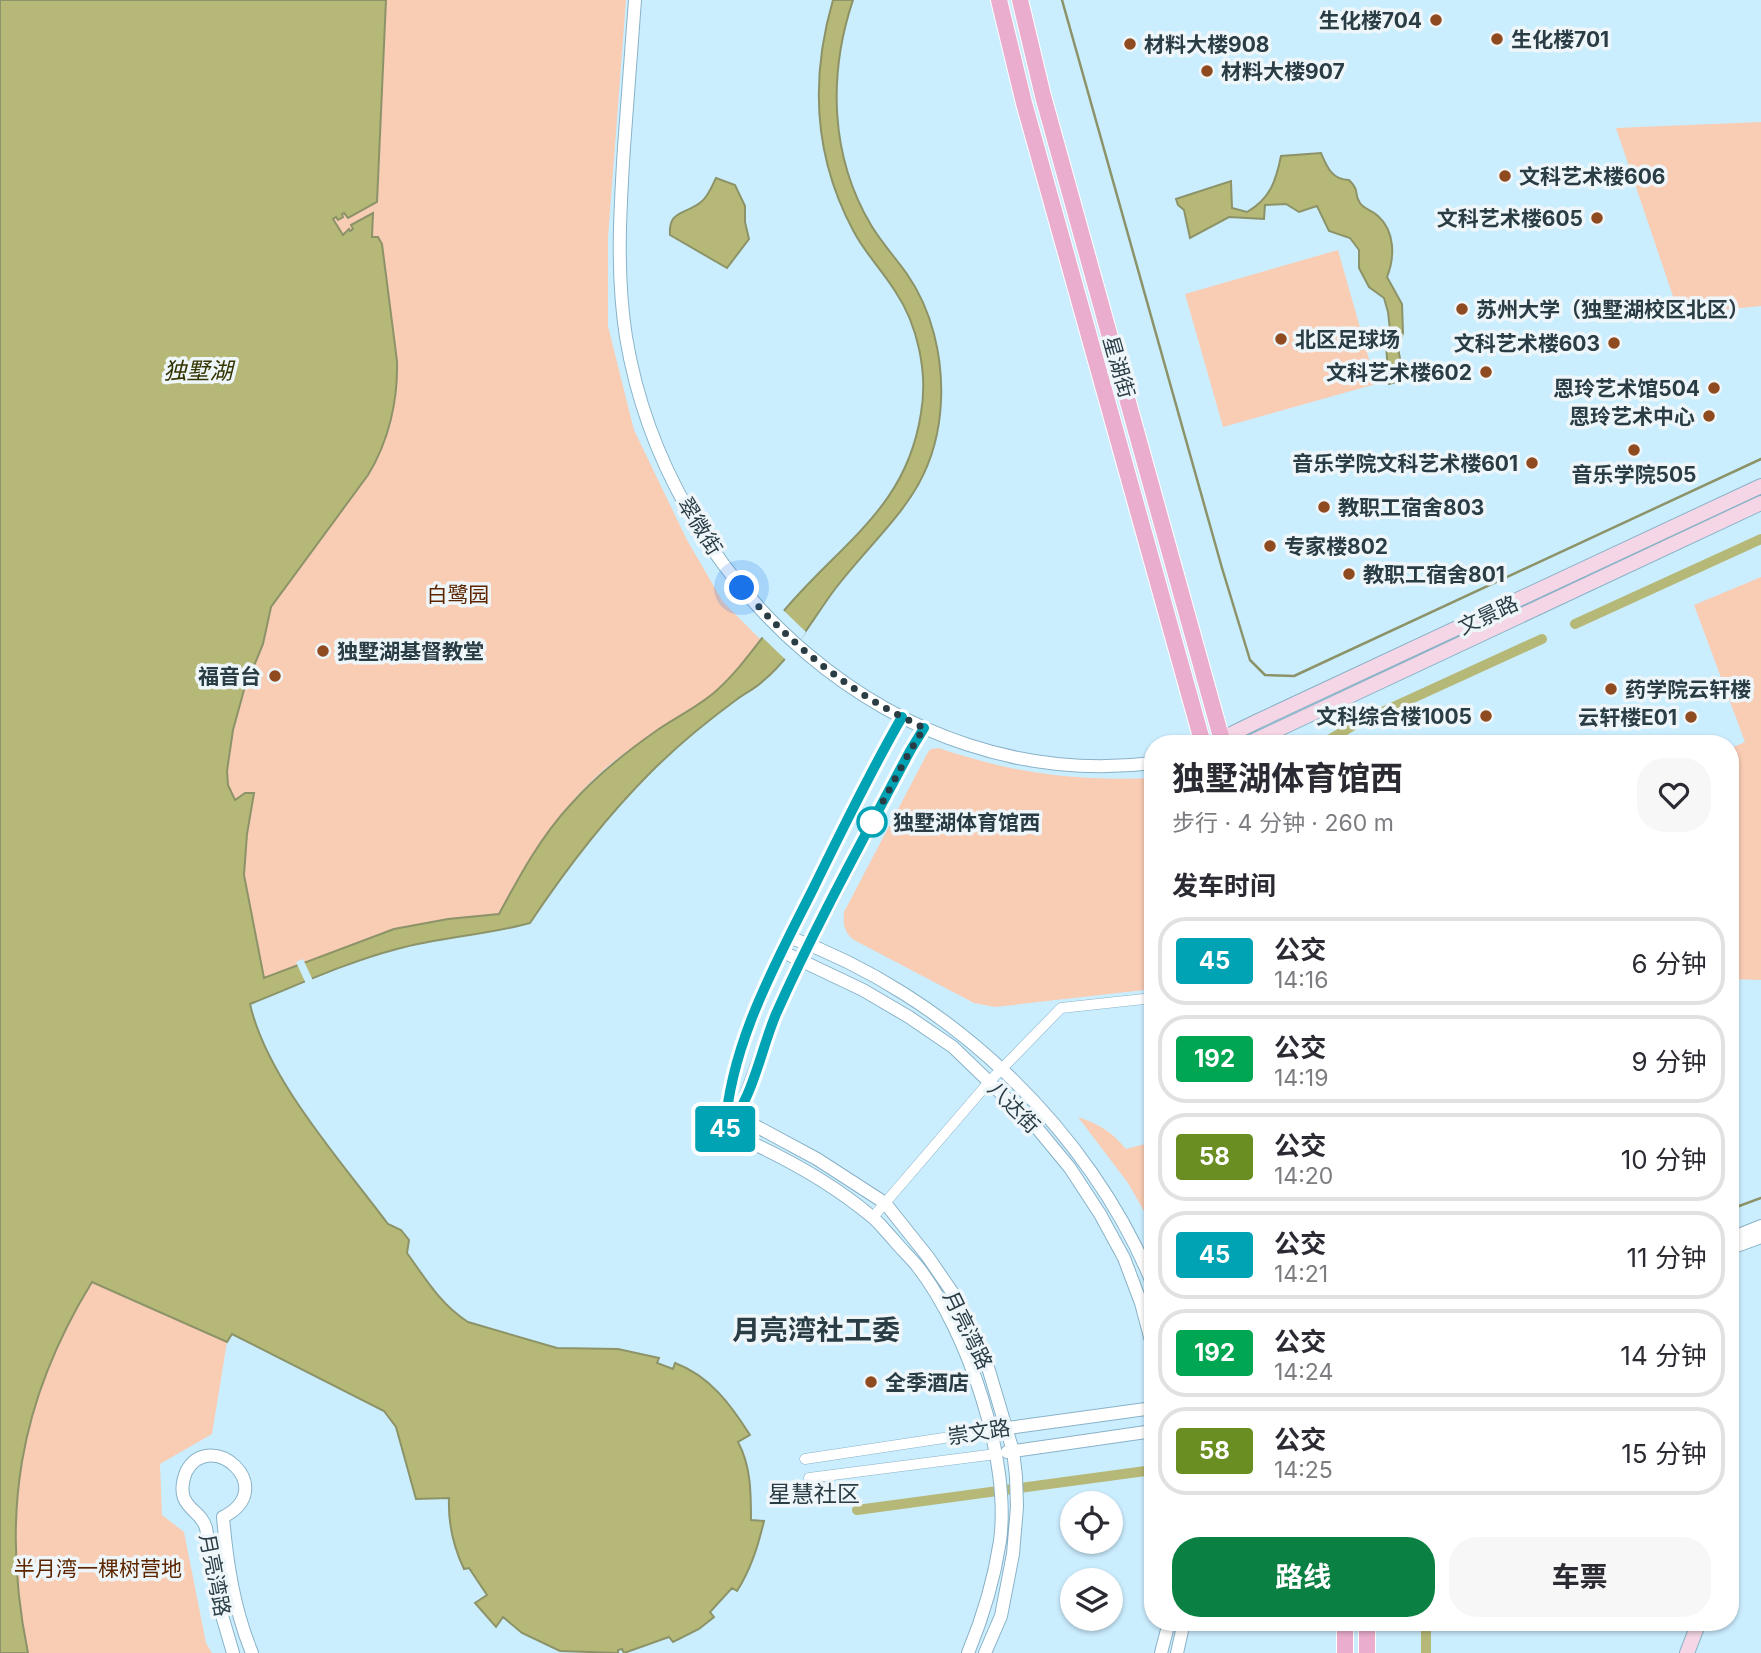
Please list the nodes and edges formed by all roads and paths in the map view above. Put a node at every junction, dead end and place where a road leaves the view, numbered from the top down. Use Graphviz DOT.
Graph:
graph roads {
  1 [pos="635,0"];
  2 [pos="999,0"];
  3 [pos="1020,0"];
  4 [pos="1761,486"];
  5 [pos="1761,503"];
  6 [pos="902,717"];
  7 [pos="924,728"];
  8 [pos="1200,735"];
  9 [pos="1218,735"];
  10 [pos="1235,735"];
  11 [pos="1266,735"];
  12 [pos="1144,764"];
  13 [pos="789,937"];
  14 [pos="809,944"];
  15 [pos="781,951"];
  16 [pos="801,960"];
  17 [pos="1144,999"];
  18 [pos="1002,1069"];
  19 [pos="989,1082"];
  20 [pos="732,1113"];
  21 [pos="885,1203"];
  22 [pos="873,1217"];
  23 [pos="1761,1226"];
  24 [pos="1739,1235"];
  25 [pos="1761,1237"];
  26 [pos="1739,1245"];
  27 [pos="1144,1262"];
  28 [pos="1144,1314"];
  29 [pos="1144,1409"];
  30 [pos="1006,1428"];
  31 [pos="990,1431"];
  32 [pos="1144,1432"];
  33 [pos="1013,1451"];
  34 [pos="996,1454"];
  35 [pos="805,1459"];
  36 [pos="809,1478"];
  37 [pos="1167,1631"];
  38 [pos="1182,1631"];
  39 [pos="1345,1631"];
  40 [pos="1367,1631"];
  41 [pos="1696,1631"];
  42 [pos="972,1652"];
  43 [pos="233,1653"];
  44 [pos="252,1653"];
  45 [pos="985,1653"];
  46 [pos="1161,1653"];
  47 [pos="1177,1653"];
  48 [pos="1345,1653"];
  49 [pos="1367,1653"];
  50 [pos="1687,1653"];
  1 -- 6 [label="street, 翠微街"];
  2 -- 8 [label="main road, 星湖街"];
  3 -- 9 [label="main road, 星湖街"];
  4 -- 10 [label="main road, 文景路"];
  5 -- 11 [label="main road, 文景路"];
  6 -- 7 [label="street, 翠微街"];
  6 -- 13 [label="street"];
  7 -- 12 [label="street, 翠微街"];
  7 -- 14 [label="street"];
  13 -- 14 [label="street, 八达街"];
  13 -- 15 [label="street"];
  14 -- 16 [label="street"];
  14 -- 18 [label="street, 八达街"];
  15 -- 16 [label="street, 八达街"];
  15 -- 20 [label="street"];
  16 -- 19 [label="street, 八达街"];
  16 -- 20 [label="street"];
  17 -- 18 [label="street"];
  18 -- 19 [label="street"];
  18 -- 27 [label="street, 八达街"];
  19 -- 21 [label="street"];
  19 -- 28 [label="street, 八达街"];
  20 -- 21 [label="street, 月亮湾路"];
  20 -- 22 [label="street, 月亮湾路"];
  21 -- 22 [label="street"];
  21 -- 30 [label="street, 月亮湾路"];
  22 -- 31 [label="street, 月亮湾路"];
  23 -- 24 [label="street"];
  25 -- 26 [label="street"];
  29 -- 30 [label="street, 崇文路"];
  30 -- 31 [label="street, 崇文路"];
  30 -- 33 [label="street, 月亮湾路"];
  31 -- 34 [label="street, 月亮湾路"];
  31 -- 35 [label="street, 崇文路"];
  32 -- 33 [label="street, 崇文路"];
  33 -- 34 [label="street, 崇文路"];
  33 -- 45 [label="street, 月亮湾路"];
  34 -- 36 [label="street, 崇文路"];
  34 -- 42 [label="street, 月亮湾路"];
  37 -- 46 [label="street"];
  38 -- 47 [label="street"];
  39 -- 48 [label="main road"];
  40 -- 49 [label="main road"];
  41 -- 50 [label="main road"];
  43 -- 44 [label="street, 月亮湾路"];
}
